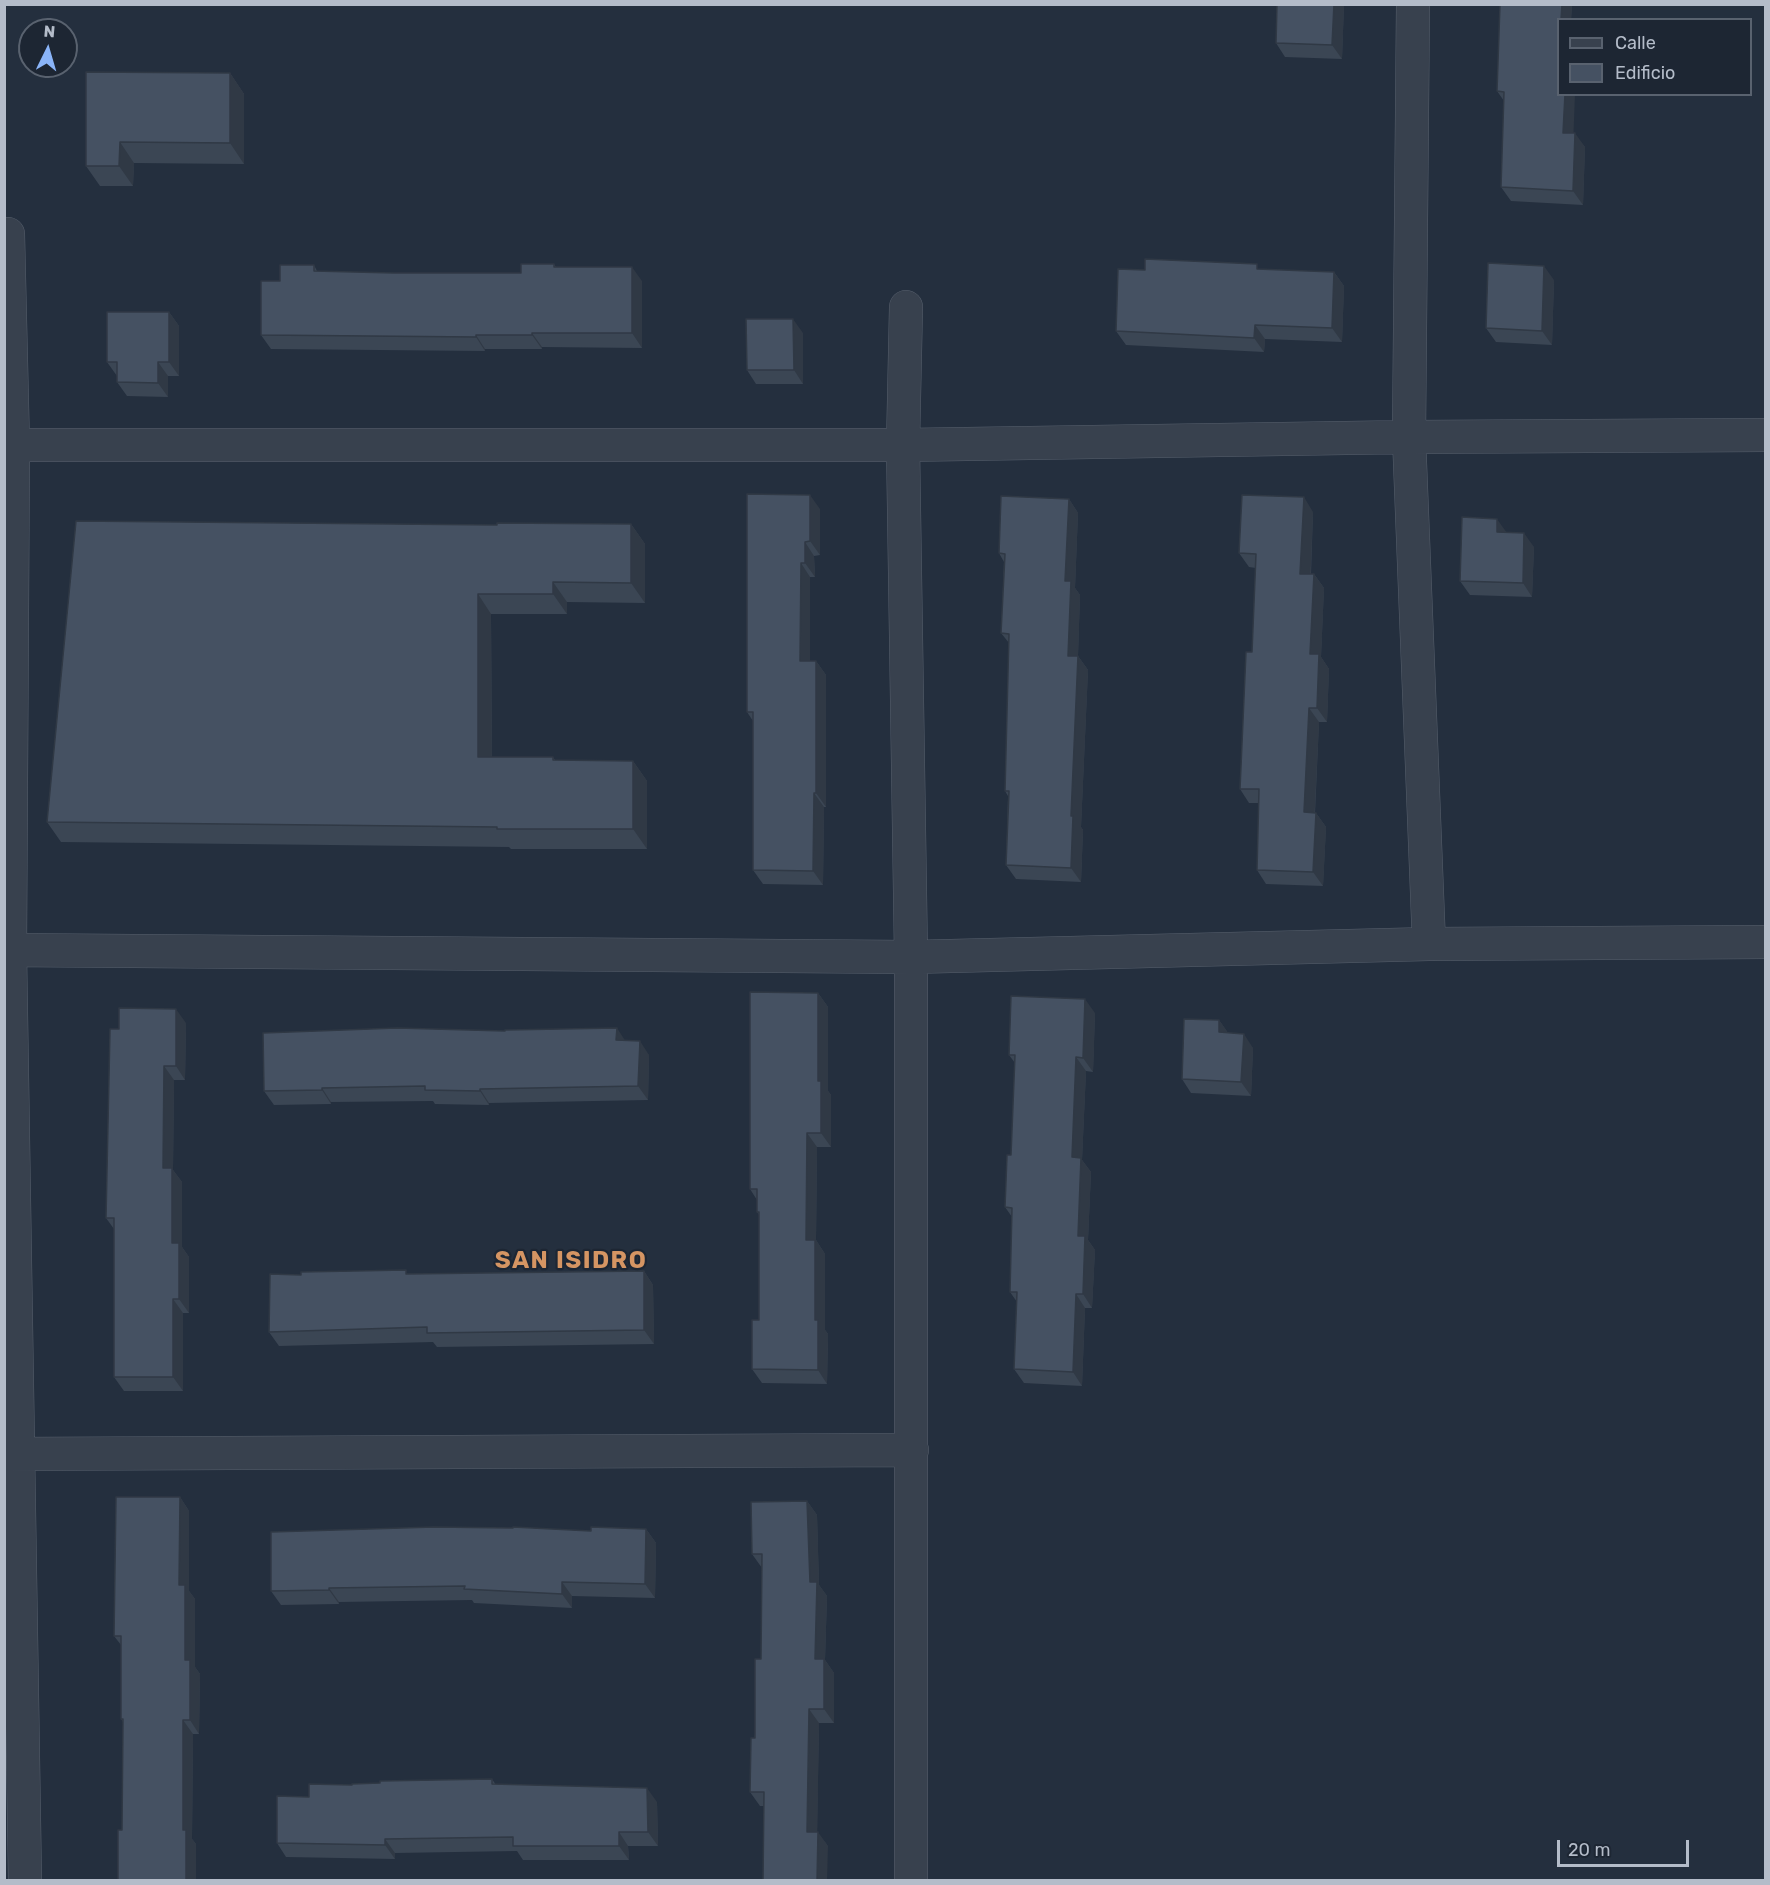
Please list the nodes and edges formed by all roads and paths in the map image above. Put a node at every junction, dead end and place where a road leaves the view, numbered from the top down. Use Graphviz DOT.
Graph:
graph roads {
  1 [pos="1413,4"];
  2 [pos="8,234"];
  3 [pos="906,307"];
  4 [pos="1766,435"];
  5 [pos="1409,437"];
  6 [pos="9,445"];
  7 [pos="903,445"];
  8 [pos="1766,942"];
  9 [pos="1430,944"];
  10 [pos="7,950"];
  11 [pos="911,957"];
  12 [pos="912,1450"];
  13 [pos="11,1454"];
  14 [pos="25,1881"];
  15 [pos="911,1881"];
  1 -- 5 [label="street"];
  2 -- 6 [label="street"];
  3 -- 7 [label="street"];
  4 -- 5 [label="street"];
  5 -- 7 [label="street"];
  5 -- 9 [label="street"];
  6 -- 7 [label="street"];
  6 -- 10 [label="street"];
  7 -- 11 [label="street"];
  8 -- 9 [label="street"];
  9 -- 11 [label="street"];
  10 -- 11 [label="street"];
  10 -- 13 [label="street"];
  11 -- 12 [label="street"];
  12 -- 13 [label="street"];
  12 -- 15 [label="street"];
  13 -- 14 [label="street"];
}
